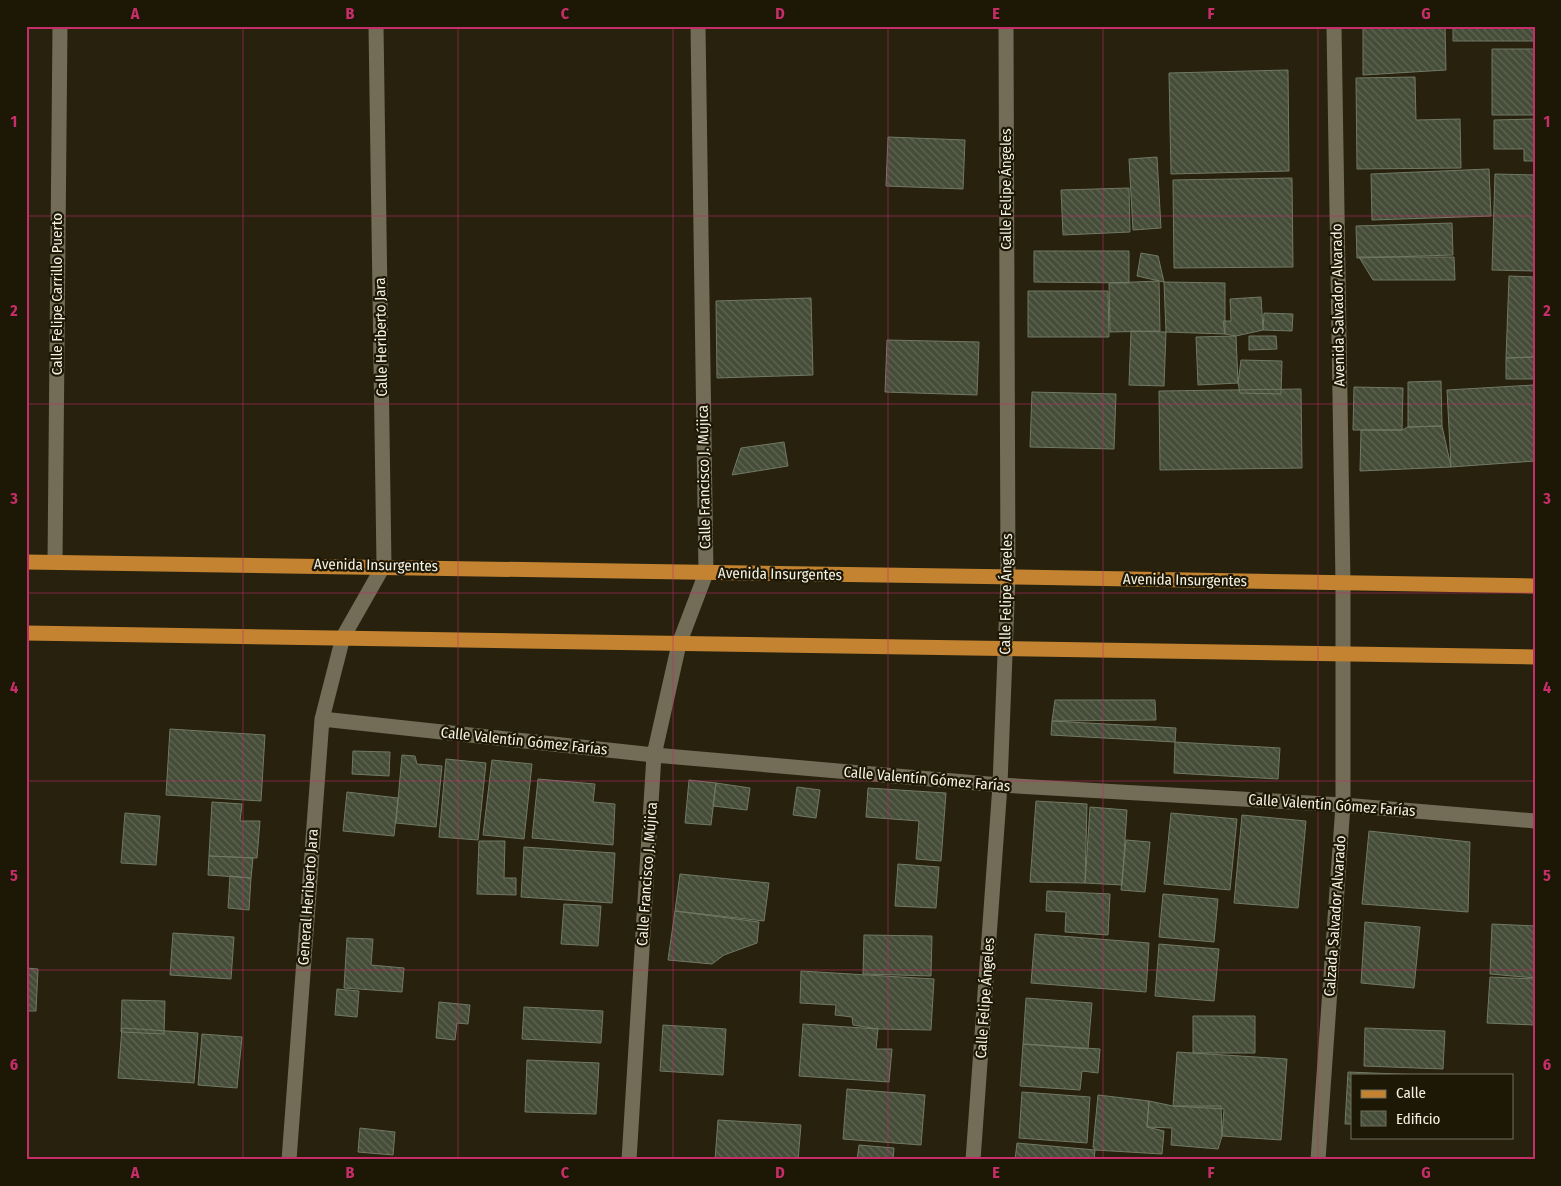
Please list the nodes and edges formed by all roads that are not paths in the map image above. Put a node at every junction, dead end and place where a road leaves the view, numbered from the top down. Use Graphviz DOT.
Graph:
graph roads {
  1 [pos="60,26"];
  2 [pos="376,26"];
  3 [pos="698,26"];
  4 [pos="1006,26"];
  5 [pos="1334,26"];
  6 [pos="26,562"];
  7 [pos="55,562"];
  8 [pos="384,565"];
  9 [pos="706,573"];
  10 [pos="1008,577"];
  11 [pos="1342,583"];
  12 [pos="1535,586"];
  13 [pos="26,633"];
  14 [pos="343,637"];
  15 [pos="679,644"];
  16 [pos="1006,649"];
  17 [pos="1343,655"];
  18 [pos="1535,658"];
  19 [pos="322,719"];
  20 [pos="654,756"];
  21 [pos="1000,785"];
  22 [pos="1343,805"];
  23 [pos="1535,821"];
  24 [pos="289,1160"];
  25 [pos="629,1160"];
  26 [pos="973,1160"];
  27 [pos="1318,1160"];
  1 -- 7 [label="street, Calle Felipe Carrillo Puerto"];
  2 -- 8 [label="street, Calle Heriberto Jara"];
  3 -- 9 [label="street, Calle Francisco J. Mújica"];
  4 -- 10 [label="street, Calle Felipe Ángeles"];
  5 -- 11 [label="street, Avenida Salvador Alvarado"];
  6 -- 7 [label="main road, Avenida Insurgentes"];
  7 -- 8 [label="main road, Avenida Insurgentes"];
  8 -- 9 [label="main road, Avenida Insurgentes"];
  8 -- 14 [label="street"];
  9 -- 10 [label="main road, Avenida Insurgentes"];
  9 -- 15 [label="street, Calle Francisco J. Mújica"];
  10 -- 11 [label="main road, Avenida Insurgentes"];
  10 -- 16 [label="street, Calle Felipe Ángeles"];
  11 -- 12 [label="main road, Avenida Insurgentes"];
  11 -- 17 [label="street, Calzada Salvador Alvarado"];
  13 -- 14 [label="main road"];
  14 -- 15 [label="main road"];
  14 -- 19 [label="street, General Heriberto Jara"];
  15 -- 16 [label="main road"];
  15 -- 20 [label="street, Calle Francisco J. Mújica"];
  16 -- 17 [label="main road"];
  16 -- 21 [label="street, Calle Felipe Ángeles"];
  17 -- 18 [label="main road"];
  17 -- 22 [label="street, Calzada Salvador Alvarado"];
  19 -- 20 [label="street, Calle Valentín Gómez Farías"];
  19 -- 24 [label="street, General Heriberto Jara"];
  20 -- 21 [label="street, Calle Valentín Gómez Farías"];
  20 -- 25 [label="street, Calle Francisco J. Mújica"];
  21 -- 22 [label="street, Calle Valentín Gómez Farías"];
  21 -- 26 [label="street, Calle Felipe Ángeles"];
  22 -- 23 [label="street, Calle Valentín Gómez Farías"];
  22 -- 27 [label="street, Calzada Salvador Alvarado"];
}
